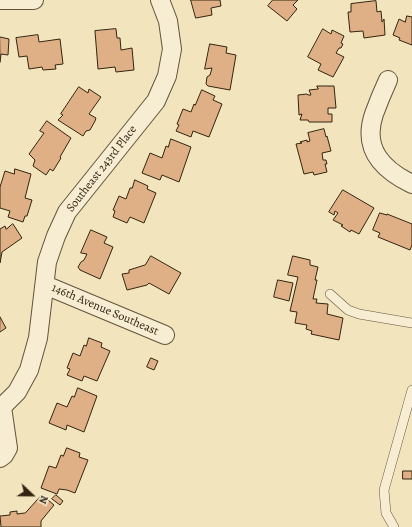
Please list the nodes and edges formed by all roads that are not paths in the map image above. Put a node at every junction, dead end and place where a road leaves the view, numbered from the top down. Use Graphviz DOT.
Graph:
graph roads {
  1 [pos="0,0"];
  2 [pos="34,0"];
  3 [pos="160,0"];
  4 [pos="388,80"];
  5 [pos="412,184"];
  6 [pos="44,285"];
  7 [pos="330,294"];
  8 [pos="412,323"];
  9 [pos="165,335"];
  10 [pos="412,390"];
  11 [pos="1,408"];
  12 [pos="0,458"];
  13 [pos="394,527"];
  1 -- 2 [label="street"];
  3 -- 6 [label="street, Southeast 243rd Place"];
  4 -- 5 [label="street"];
  6 -- 9 [label="street, 146th Avenue Southeast"];
  6 -- 11 [label="street, Southeast 243rd Place"];
  7 -- 8 [label="lane"];
  10 -- 13 [label="lane"];
  11 -- 12 [label="street"];
}
